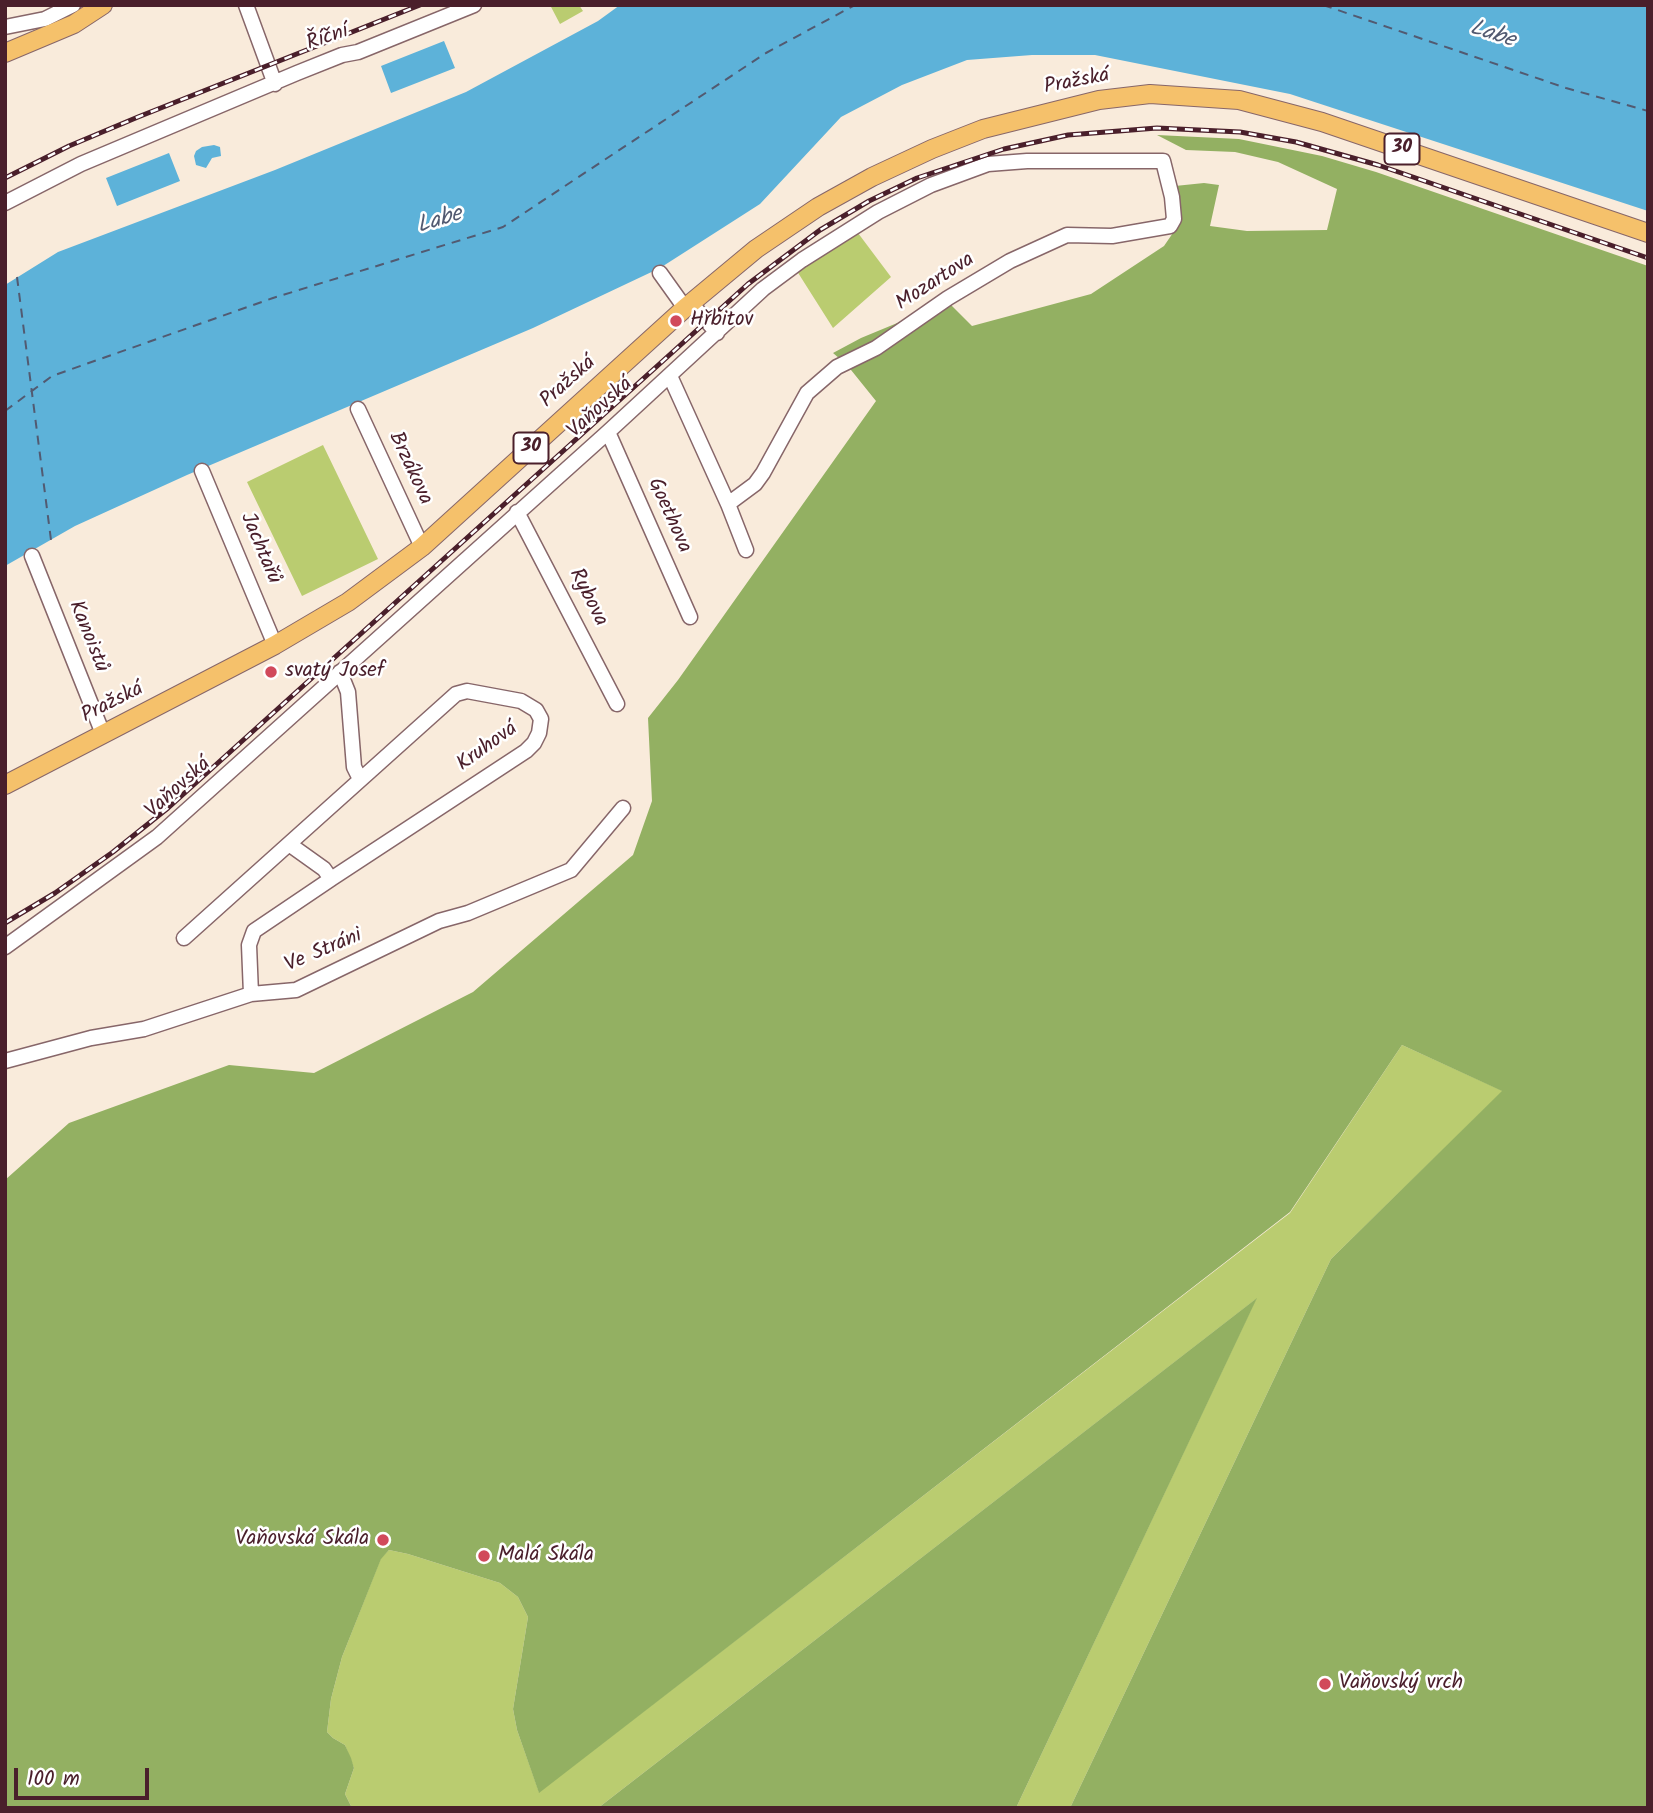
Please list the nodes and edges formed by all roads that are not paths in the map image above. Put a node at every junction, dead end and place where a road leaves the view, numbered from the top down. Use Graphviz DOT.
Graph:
graph roads {
  1 [pos="73,5"];
  2 [pos="103,5"];
  3 [pos="246,5"];
  4 [pos="474,5"];
  5 [pos="5,27"];
  6 [pos="5,53"];
  7 [pos="275,84"];
  8 [pos="1163,161"];
  9 [pos="5,202"];
  10 [pos="1648,233"];
  11 [pos="660,273"];
  12 [pos="688,306"];
  13 [pos="717,333"];
  14 [pos="670,376"];
  15 [pos="358,409"];
  16 [pos="608,432"];
  17 [pos="202,471"];
  18 [pos="728,504"];
  19 [pos="517,512"];
  20 [pos="422,547"];
  21 [pos="746,550"];
  22 [pos="32,556"];
  23 [pos="690,617"];
  24 [pos="275,645"];
  25 [pos="340,672"];
  26 [pos="617,704"];
  27 [pos="103,734"];
  28 [pos="360,779"];
  29 [pos="5,785"];
  30 [pos="623,808"];
  31 [pos="289,844"];
  32 [pos="331,879"];
  33 [pos="184,938"];
  34 [pos="5,947"];
  35 [pos="251,994"];
  36 [pos="5,1061"];
  1 -- 5 [label="street"];
  2 -- 6 [label="main road"];
  3 -- 7 [label="street"];
  4 -- 7 [label="street, Říční"];
  7 -- 9 [label="street, Říční"];
  8 -- 13 [label="street, Vaňovská"];
  8 -- 18 [label="street, Mozartova"];
  10 -- 12 [label="main road, Pražská / 30"];
  11 -- 12 [label="street"];
  12 -- 13 [label="street"];
  12 -- 20 [label="main road, Pražská / 30"];
  13 -- 14 [label="street, Vaňovská"];
  14 -- 16 [label="street, Vaňovská"];
  14 -- 18 [label="street"];
  15 -- 20 [label="street, Brzákova"];
  16 -- 19 [label="street, Vaňovská"];
  16 -- 23 [label="street, Goethova"];
  17 -- 24 [label="street, Jachtařů"];
  18 -- 21 [label="street"];
  19 -- 25 [label="street, Vaňovská"];
  19 -- 26 [label="street, Rybova"];
  20 -- 24 [label="main road, Pražská / 30"];
  22 -- 27 [label="street, Kanoistů"];
  24 -- 27 [label="main road, Pražská / 30"];
  25 -- 28 [label="street"];
  25 -- 34 [label="street, Vaňovská"];
  27 -- 29 [label="main road, Pražská / 30"];
  28 -- 31 [label="street, Kruhová"];
  28 -- 32 [label="street, Kruhová"];
  30 -- 35 [label="street, Ve Stráni"];
  31 -- 32 [label="street"];
  31 -- 33 [label="street, Kruhová"];
  32 -- 35 [label="street, Kruhová"];
  35 -- 36 [label="street, Ve Stráni"];
}
